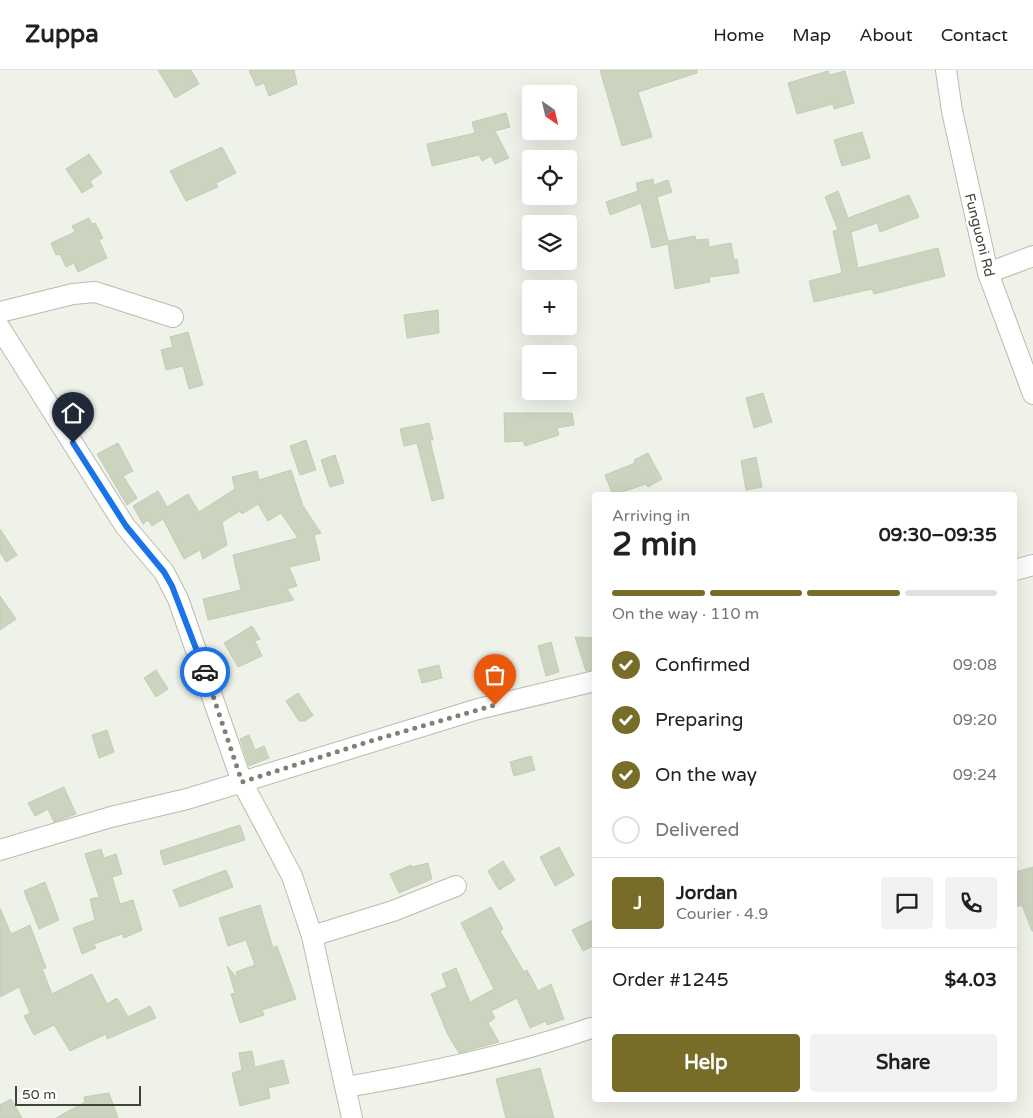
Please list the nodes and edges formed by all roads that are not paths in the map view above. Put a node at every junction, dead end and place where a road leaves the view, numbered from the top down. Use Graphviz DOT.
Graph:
graph roads {
  1 [pos="946,70"];
  2 [pos="1033,256"];
  3 [pos="988,273"];
  4 [pos="0,312"];
  5 [pos="173,317"];
  6 [pos="0,328"];
  7 [pos="1033,394"];
  8 [pos="1033,565"];
  9 [pos="1017,569"];
  10 [pos="592,681"];
  11 [pos="242,782"];
  12 [pos="0,850"];
  13 [pos="456,886"];
  14 [pos="312,936"];
  15 [pos="591,1028"];
  16 [pos="346,1087"];
  17 [pos="352,1118"];
  1 -- 3 [label="street, Funguoni Rd"];
  2 -- 3 [label="street"];
  3 -- 7 [label="street, Funguoni Rd"];
  4 -- 5 [label="street"];
  6 -- 11 [label="street"];
  8 -- 9 [label="street"];
  10 -- 11 [label="street"];
  11 -- 12 [label="street"];
  11 -- 14 [label="street"];
  13 -- 14 [label="street"];
  14 -- 16 [label="street"];
  15 -- 16 [label="street"];
  16 -- 17 [label="street"];
}
